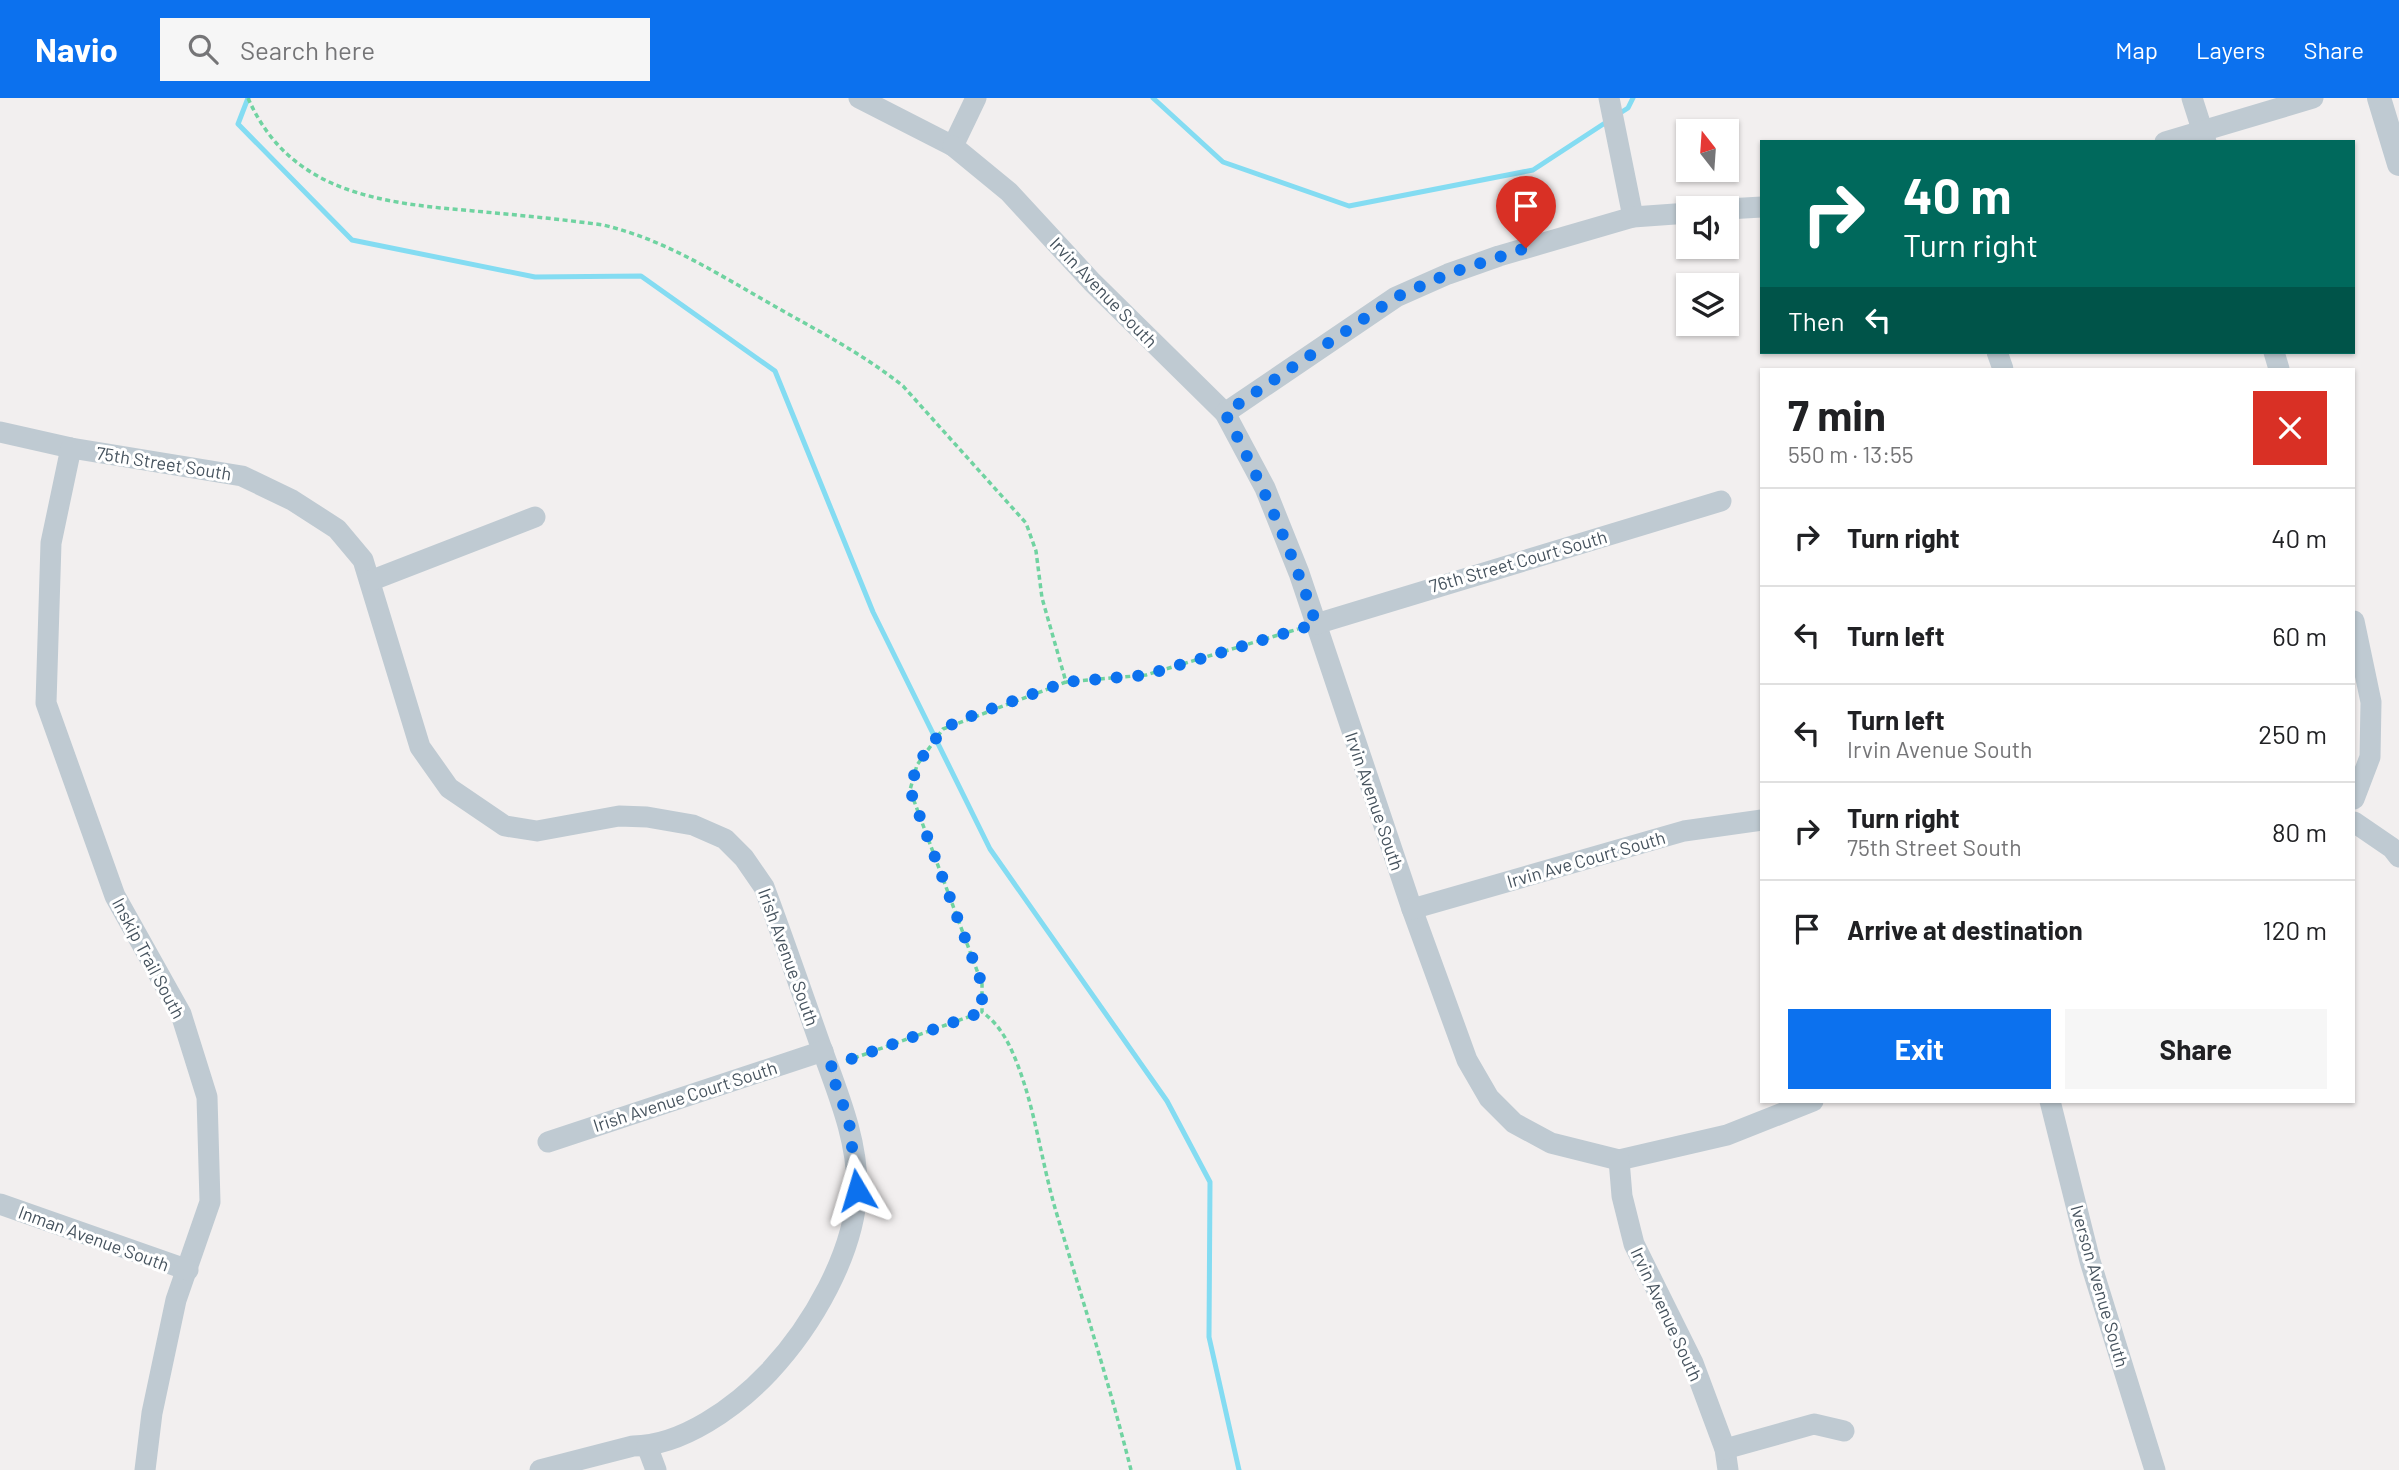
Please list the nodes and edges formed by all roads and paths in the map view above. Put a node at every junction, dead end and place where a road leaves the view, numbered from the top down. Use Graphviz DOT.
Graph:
graph roads {
  1 [pos="248,98"];
  2 [pos="859,98"];
  3 [pos="976,98"];
  4 [pos="1609,98"];
  5 [pos="2192,98"];
  6 [pos="2313,98"];
  7 [pos="2379,98"];
  8 [pos="2204,136"];
  9 [pos="2178,140"];
  10 [pos="953,146"];
  11 [pos="2399,164"];
  12 [pos="1760,207"];
  13 [pos="1739,208"];
  14 [pos="1676,214"];
  15 [pos="1633,217"];
  16 [pos="1225,413"];
  17 [pos="0,432"];
  18 [pos="71,448"];
  19 [pos="1721,502"];
  20 [pos="535,517"];
  21 [pos="370,581"];
  22 [pos="1316,624"];
  23 [pos="2355,626"];
  24 [pos="1066,682"];
  25 [pos="2355,796"];
  26 [pos="1760,820"];
  27 [pos="2355,823"];
  28 [pos="2399,857"];
  29 [pos="1412,909"];
  30 [pos="982,1012"];
  31 [pos="826,1059"];
  32 [pos="1808,1103"];
  33 [pos="2050,1103"];
  34 [pos="548,1142"];
  35 [pos="1619,1160"];
  36 [pos="0,1204"];
  37 [pos="188,1270"];
  38 [pos="1844,1431"];
  39 [pos="647,1446"];
  40 [pos="1726,1460"];
  41 [pos="145,1470"];
  42 [pos="540,1470"];
  43 [pos="656,1470"];
  44 [pos="1131,1470"];
  45 [pos="2155,1470"];
  1 -- 24 [label="path"];
  2 -- 10 [label="street, Irvin Avenue South"];
  3 -- 10 [label="street"];
  4 -- 15 [label="street"];
  5 -- 8 [label="street"];
  6 -- 8 [label="street"];
  7 -- 11 [label="street"];
  8 -- 9 [label="street"];
  10 -- 16 [label="street, Irvin Avenue South"];
  12 -- 13 [label="street"];
  14 -- 15 [label="street"];
  15 -- 16 [label="street"];
  16 -- 22 [label="street, Irvin Avenue South"];
  17 -- 18 [label="street, 75th Street South"];
  18 -- 21 [label="street, 75th Street South"];
  18 -- 37 [label="street, Inskip Trail South"];
  19 -- 22 [label="street, 76th Street Court South"];
  20 -- 21 [label="street"];
  21 -- 31 [label="street, Irish Avenue South"];
  22 -- 24 [label="path"];
  22 -- 29 [label="street, Irvin Avenue South"];
  23 -- 25 [label="street"];
  24 -- 30 [label="path"];
  26 -- 29 [label="street, Irvin Ave Court South"];
  27 -- 28 [label="street"];
  29 -- 35 [label="street, Irvin Avenue South"];
  30 -- 31 [label="path"];
  30 -- 44 [label="path"];
  31 -- 34 [label="street, Irish Avenue Court South"];
  31 -- 39 [label="street, Irish Avenue South"];
  32 -- 35 [label="street"];
  33 -- 45 [label="street, Iverson Avenue South"];
  35 -- 40 [label="street, Irvin Avenue South"];
  36 -- 37 [label="street, Inman Avenue South"];
  37 -- 41 [label="street, Inskip Trail South"];
  38 -- 40 [label="street"];
  39 -- 42 [label="street, Irish Avenue South"];
  39 -- 43 [label="street"];
}
